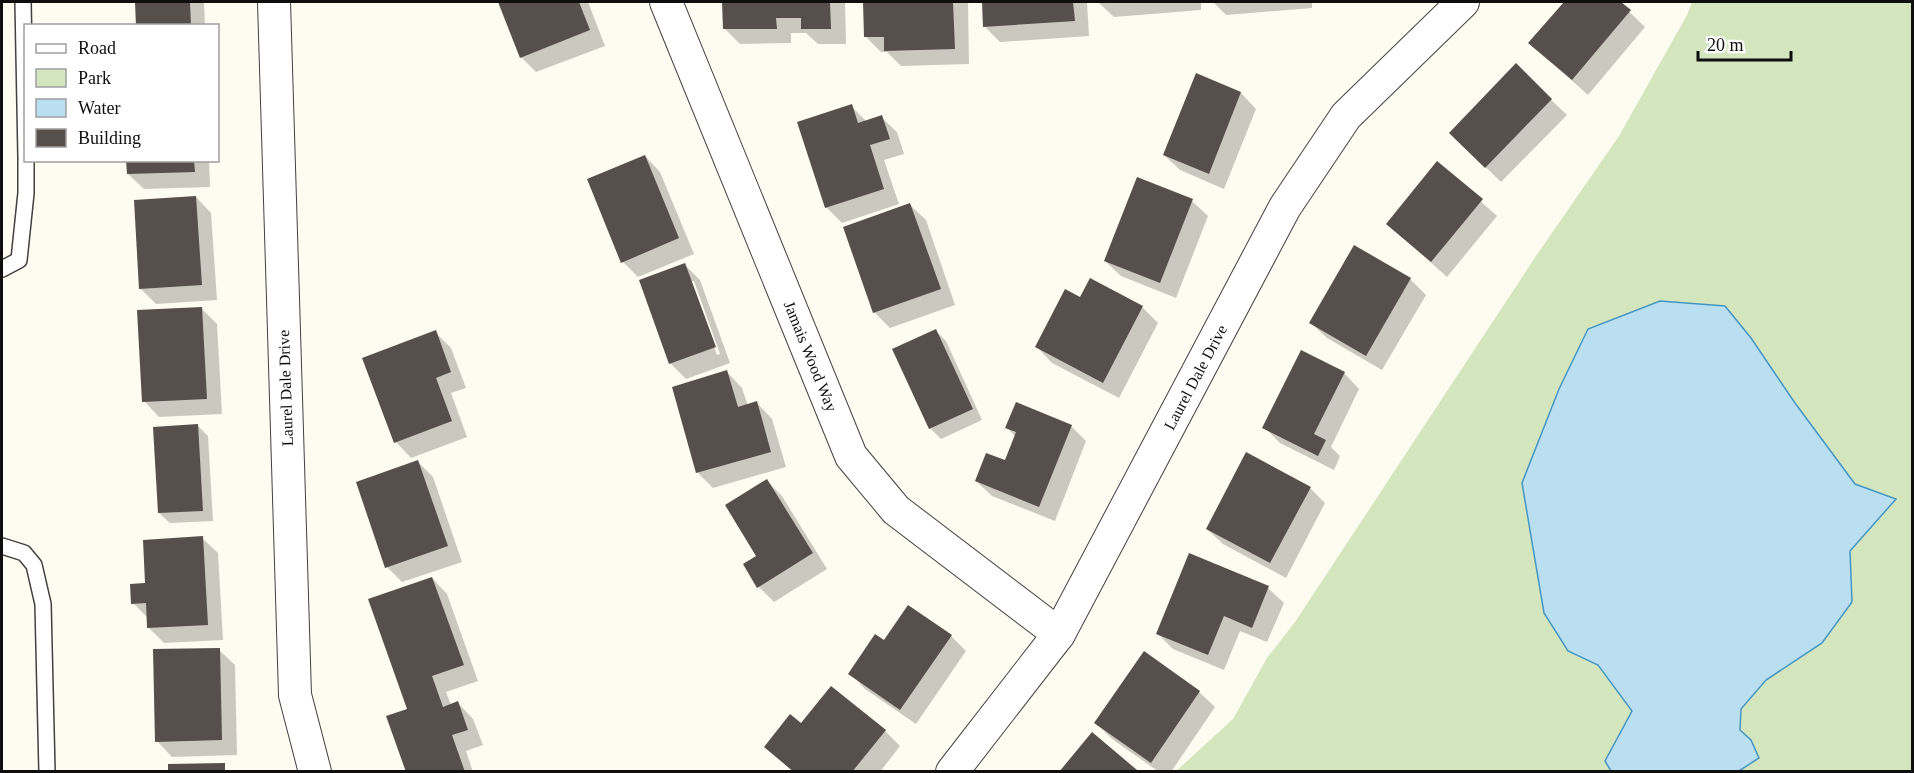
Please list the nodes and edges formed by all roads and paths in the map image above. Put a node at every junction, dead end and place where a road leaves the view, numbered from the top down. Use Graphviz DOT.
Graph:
graph roads {
  1 [pos="23,2"];
  2 [pos="274,2"];
  3 [pos="666,2"];
  4 [pos="1463,2"];
  5 [pos="24,54"];
  6 [pos="26,162"];
  7 [pos="2,269"];
  8 [pos="2,546"];
  9 [pos="1059,634"];
  10 [pos="47,771"];
  11 [pos="315,771"];
  12 [pos="952,771"];
  1 -- 5 [label="lane"];
  2 -- 11 [label="street, Laurel Dale Drive"];
  3 -- 9 [label="street, Jamais Wood Way"];
  4 -- 9 [label="street, Laurel Dale Drive"];
  6 -- 7 [label="lane"];
  8 -- 10 [label="lane"];
  9 -- 12 [label="street, Laurel Dale Drive"];
}
